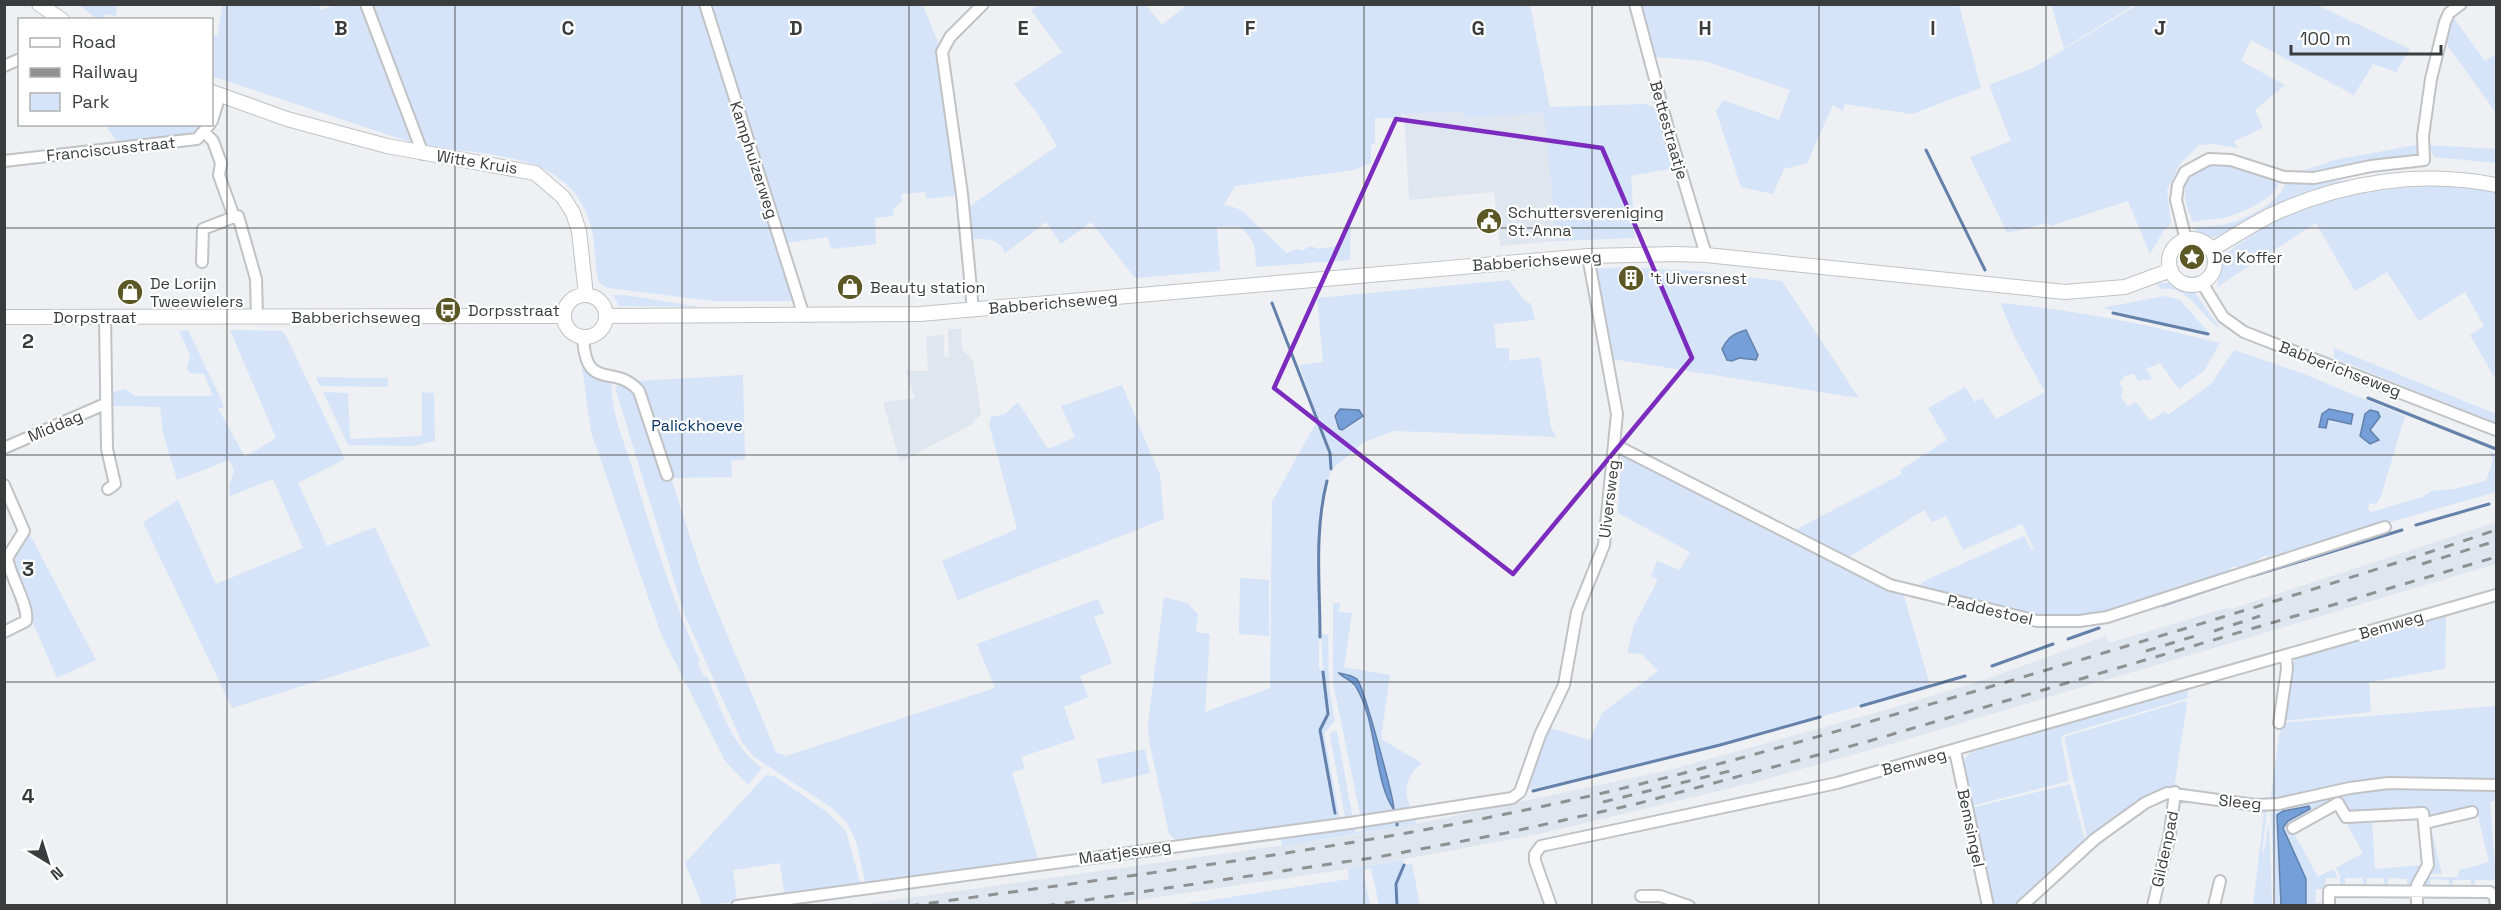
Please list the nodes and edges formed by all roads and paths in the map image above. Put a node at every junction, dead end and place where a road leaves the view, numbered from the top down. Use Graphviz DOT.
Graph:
graph roads {
  1 [pos="39,4"];
  2 [pos="366,4"];
  3 [pos="705,4"];
  4 [pos="983,4"];
  5 [pos="1635,4"];
  6 [pos="2461,4"];
  7 [pos="60,18"];
  8 [pos="18,60"];
  9 [pos="4,66"];
  10 [pos="216,94"];
  11 [pos="209,126"];
  12 [pos="423,154"];
  13 [pos="4,161"];
  14 [pos="2496,185"];
  15 [pos="234,217"];
  16 [pos="2186,240"];
  17 [pos="2211,250"];
  18 [pos="1706,255"];
  19 [pos="1588,256"];
  20 [pos="202,262"];
  21 [pos="2171,270"];
  22 [pos="2202,283"];
  23 [pos="585,295"];
  24 [pos="972,310"];
  25 [pos="563,316"];
  26 [pos="606,316"];
  27 [pos="804,316"];
  28 [pos="4,317"];
  29 [pos="105,317"];
  30 [pos="257,317"];
  31 [pos="583,337"];
  32 [pos="105,404"];
  33 [pos="2496,430"];
  34 [pos="1615,445"];
  35 [pos="4,448"];
  36 [pos="667,475"];
  37 [pos="4,485"];
  38 [pos="108,489"];
  39 [pos="2385,527"];
  40 [pos="2496,595"];
  41 [pos="4,632"];
  42 [pos="2286,655"];
  43 [pos="2279,723"];
  44 [pos="1955,751"];
  45 [pos="2496,785"];
  46 [pos="2175,792"];
  47 [pos="1512,798"];
  48 [pos="2472,812"];
  49 [pos="2425,823"];
  50 [pos="2294,828"];
  51 [pos="2220,881"];
  52 [pos="2417,892"];
  53 [pos="1641,896"];
  54 [pos="737,906"];
  55 [pos="1551,906"];
  56 [pos="1689,906"];
  57 [pos="1988,906"];
  58 [pos="2022,906"];
  59 [pos="2153,906"];
  60 [pos="2214,906"];
  61 [pos="2329,906"];
  62 [pos="2417,906"];
  63 [pos="2496,906"];
  1 -- 7 [label="main road"];
  2 -- 12 [label="street, Witte Kruis"];
  3 -- 27 [label="street, Kamphuizerweg"];
  4 -- 24 [label="street, Babberichseweg"];
  5 -- 18 [label="street, Bettestraatje"];
  6 -- 16 [label="street"];
  8 -- 9 [label="street"];
  10 -- 12 [label="main road, Witte Kruis"];
  11 -- 13 [label="street, Franciscusstraat"];
  11 -- 15 [label="street"];
  12 -- 23 [label="main road, Witte Kruis"];
  14 -- 17 [label="main road"];
  15 -- 20 [label="street"];
  15 -- 30 [label="street"];
  16 -- 17 [label="main road"];
  16 -- 21 [label="main road"];
  17 -- 22 [label="main road"];
  18 -- 19 [label="main road, Babberichseweg"];
  18 -- 21 [label="main road, Babberichseweg"];
  19 -- 24 [label="main road, Babberichseweg"];
  19 -- 34 [label="street, Uiversweg"];
  21 -- 22 [label="main road"];
  22 -- 33 [label="street, Babberichseweg"];
  23 -- 25 [label="main road"];
  23 -- 26 [label="main road"];
  24 -- 27 [label="main road, Babberichseweg"];
  25 -- 30 [label="main road, Babberichseweg"];
  25 -- 31 [label="main road"];
  26 -- 27 [label="main road, Babberichseweg"];
  26 -- 31 [label="main road"];
  28 -- 29 [label="main road, Dorpstraat"];
  29 -- 30 [label="main road, Dorpstraat"];
  29 -- 32 [label="street, Middag"];
  31 -- 36 [label="street"];
  32 -- 35 [label="street, Middag"];
  32 -- 38 [label="street, Middag"];
  34 -- 39 [label="street, Paddestoel"];
  34 -- 47 [label="street, Uiversweg"];
  37 -- 41 [label="street"];
  40 -- 42 [label="street, Bemweg"];
  42 -- 43 [label="street"];
  42 -- 44 [label="street, Bemweg"];
  44 -- 55 [label="street, Bemweg"];
  44 -- 57 [label="street, Bemsingel"];
  45 -- 46 [label="street, Sleeg"];
  46 -- 58 [label="street, Sleeg"];
  46 -- 59 [label="street, Gildenpad"];
  47 -- 54 [label="street, Maatjesweg"];
  48 -- 49 [label="street"];
  49 -- 50 [label="street"];
  49 -- 52 [label="street"];
  51 -- 60 [label="street"];
  52 -- 61 [label="street"];
  52 -- 62 [label="street"];
  52 -- 63 [label="street"];
  53 -- 56 [label="street"];
}
